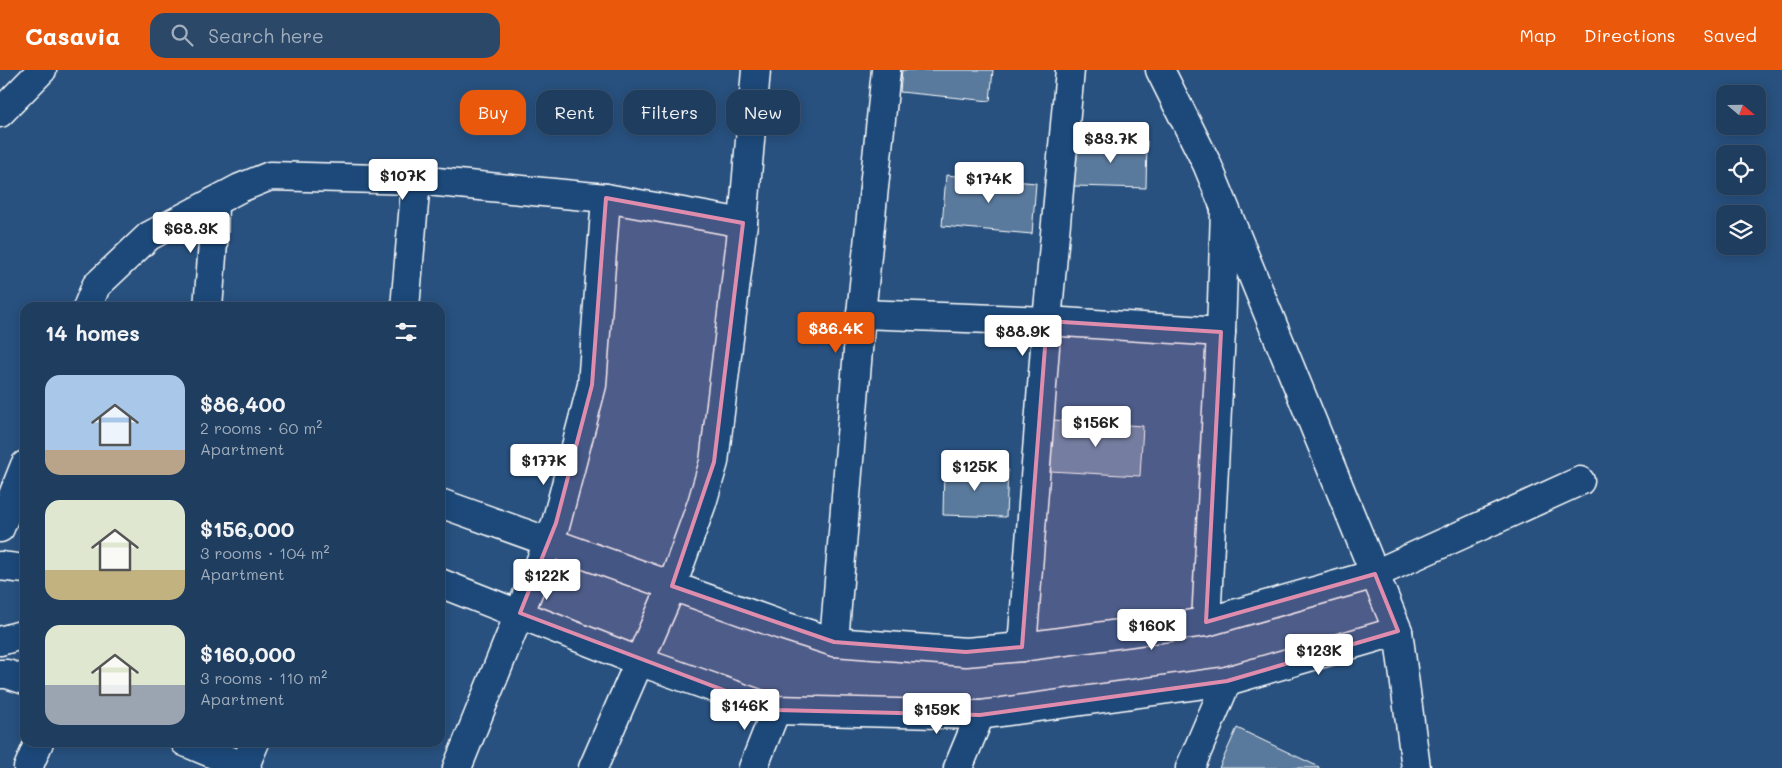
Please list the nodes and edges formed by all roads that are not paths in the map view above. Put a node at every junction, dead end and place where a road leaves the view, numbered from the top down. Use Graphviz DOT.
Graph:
graph roads {
  1 [pos="42,70"];
  2 [pos="756,70"];
  3 [pos="886,70"];
  4 [pos="1070,70"];
  5 [pos="1160,70"];
  6 [pos="0,113"];
  7 [pos="416,180"];
  8 [pos="606,198"];
  9 [pos="214,202"];
  10 [pos="1225,210"];
  11 [pos="743,223"];
  12 [pos="89,302"];
  13 [pos="209,302"];
  14 [pos="406,302"];
  15 [pos="861,314"];
  16 [pos="1047,321"];
  17 [pos="1221,332"];
  18 [pos="20,478"];
  19 [pos="1580,481"];
  20 [pos="445,505"];
  21 [pos="0,528"];
  22 [pos="549,541"];
  23 [pos="0,566"];
  24 [pos="20,568"];
  25 [pos="1375,574"];
  26 [pos="445,585"];
  27 [pos="672,586"];
  28 [pos="520,613"];
  29 [pos="1206,622"];
  30 [pos="1398,631"];
  31 [pos="20,635"];
  32 [pos="0,641"];
  33 [pos="834,642"];
  34 [pos="1022,647"];
  35 [pos="638,660"];
  36 [pos="0,674"];
  37 [pos="20,678"];
  38 [pos="1227,681"];
  39 [pos="776,710"];
  40 [pos="980,715"];
  41 [pos="37,747"];
  42 [pos="202,747"];
  43 [pos="248,761"];
  44 [pos="28,768"];
  45 [pos="457,768"];
  46 [pos="593,768"];
  47 [pos="753,768"];
  48 [pos="958,768"];
  49 [pos="1190,768"];
  50 [pos="1416,768"];
  1 -- 6 [label="street"];
  2 -- 11 [label="street"];
  3 -- 15 [label="street"];
  4 -- 16 [label="street"];
  5 -- 10 [label="street"];
  7 -- 8 [label="street"];
  7 -- 9 [label="street"];
  7 -- 14 [label="street"];
  8 -- 11 [label="street"];
  8 -- 22 [label="street"];
  9 -- 12 [label="street"];
  9 -- 13 [label="street"];
  10 -- 17 [label="street"];
  10 -- 25 [label="street"];
  11 -- 27 [label="street"];
  15 -- 16 [label="street"];
  15 -- 33 [label="street"];
  16 -- 17 [label="street"];
  16 -- 34 [label="street"];
  17 -- 29 [label="street"];
  18 -- 21 [label="street"];
  19 -- 25 [label="street"];
  20 -- 22 [label="street"];
  22 -- 27 [label="street"];
  22 -- 28 [label="street"];
  23 -- 24 [label="street"];
  25 -- 29 [label="street"];
  25 -- 30 [label="street"];
  26 -- 28 [label="street"];
  27 -- 33 [label="street"];
  27 -- 35 [label="street"];
  28 -- 35 [label="street"];
  28 -- 45 [label="street"];
  29 -- 34 [label="street"];
  30 -- 38 [label="street"];
  30 -- 50 [label="street"];
  31 -- 32 [label="street"];
  33 -- 34 [label="street"];
  35 -- 39 [label="street"];
  35 -- 46 [label="street"];
  36 -- 37 [label="street"];
  38 -- 40 [label="street"];
  38 -- 49 [label="street"];
  39 -- 40 [label="street"];
  39 -- 47 [label="street"];
  40 -- 48 [label="street"];
  41 -- 44 [label="street"];
  42 -- 43 [label="street"];
}
